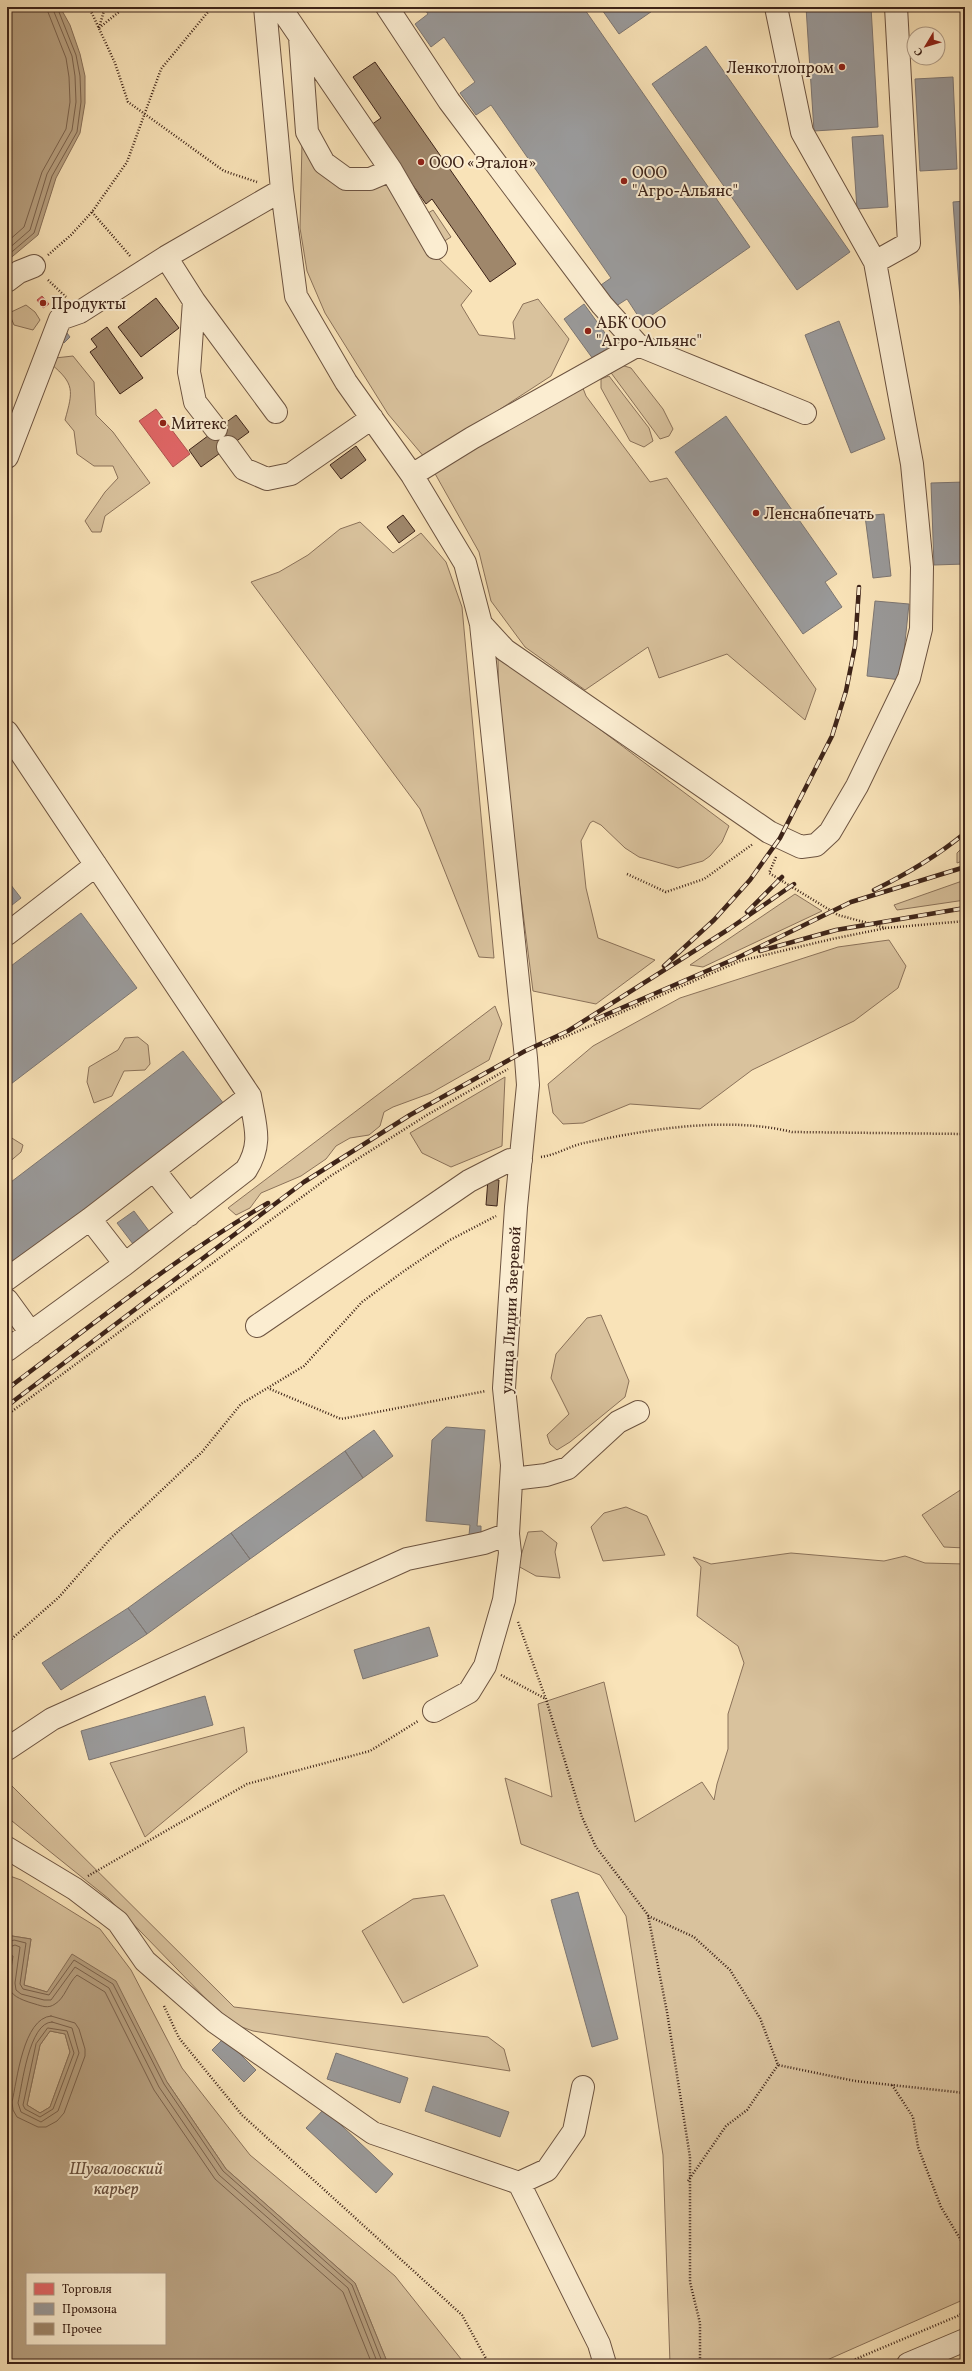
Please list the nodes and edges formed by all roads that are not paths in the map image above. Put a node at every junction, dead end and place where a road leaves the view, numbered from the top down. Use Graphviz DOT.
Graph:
graph roads {
  1 [pos="265,7"];
  2 [pos="280,7"];
  3 [pos="387,7"];
  4 [pos="776,7"];
  5 [pos="896,7"];
  6 [pos="299,35"];
  7 [pos="391,170"];
  8 [pos="282,190"];
  9 [pos="436,248"];
  10 [pos="166,257"];
  11 [pos="876,262"];
  12 [pos="34,266"];
  13 [pos="7,281"];
  14 [pos="194,301"];
  15 [pos="638,345"];
  16 [pos="276,412"];
  17 [pos="805,413"];
  18 [pos="372,418"];
  19 [pos="216,429"];
  20 [pos="228,447"];
  21 [pos="7,458"];
  22 [pos="412,475"];
  23 [pos="481,624"];
  24 [pos="7,732"];
  25 [pos="96,864"];
  26 [pos="7,934"];
  27 [pos="250,1096"];
  28 [pos="521,1160"];
  29 [pos="154,1170"];
  30 [pos="189,1215"];
  31 [pos="90,1219"];
  32 [pos="125,1264"];
  33 [pos="7,1279"];
  34 [pos="7,1300"];
  35 [pos="257,1326"];
  36 [pos="31,1333"];
  37 [pos="7,1350"];
  38 [pos="638,1412"];
  39 [pos="512,1479"];
  40 [pos="508,1534"];
  41 [pos="434,1711"];
  42 [pos="7,1749"];
  43 [pos="7,1848"];
  44 [pos="584,2087"];
  45 [pos="519,2183"];
  46 [pos="965,2340"];
  47 [pos="605,2364"];
  48 [pos="908,2364"];
  1 -- 8 [label="street, улица Лидии Зверевой"];
  2 -- 6 [label="street"];
  3 -- 15 [label="street"];
  4 -- 11 [label="street"];
  5 -- 11 [label="street"];
  6 -- 7 [label="street"];
  6 -- 7 [label="street"];
  7 -- 9 [label="street"];
  8 -- 10 [label="street"];
  8 -- 18 [label="street, улица Лидии Зверевой"];
  10 -- 14 [label="street"];
  10 -- 21 [label="street"];
  11 -- 23 [label="street"];
  12 -- 13 [label="street"];
  14 -- 16 [label="street"];
  14 -- 19 [label="street"];
  15 -- 17 [label="street"];
  15 -- 22 [label="street"];
  18 -- 20 [label="street"];
  18 -- 22 [label="street, улица Лидии Зверевой"];
  22 -- 23 [label="street, улица Лидии Зверевой"];
  23 -- 28 [label="street, улица Лидии Зверевой"];
  24 -- 25 [label="street"];
  25 -- 26 [label="street"];
  25 -- 27 [label="street"];
  27 -- 29 [label="street"];
  27 -- 30 [label="street"];
  28 -- 35 [label="street"];
  28 -- 39 [label="street, улица Лидии Зверевой"];
  29 -- 30 [label="street"];
  29 -- 31 [label="street"];
  30 -- 32 [label="street"];
  31 -- 32 [label="street"];
  31 -- 33 [label="street"];
  32 -- 36 [label="street"];
  34 -- 36 [label="street"];
  36 -- 37 [label="street"];
  38 -- 39 [label="street"];
  39 -- 40 [label="street, улица Лидии Зверевой"];
  40 -- 41 [label="street, улица Лидии Зверевой"];
  40 -- 42 [label="street"];
  43 -- 45 [label="street"];
  44 -- 45 [label="street"];
  45 -- 47 [label="street"];
  46 -- 48 [label="street"];
}
